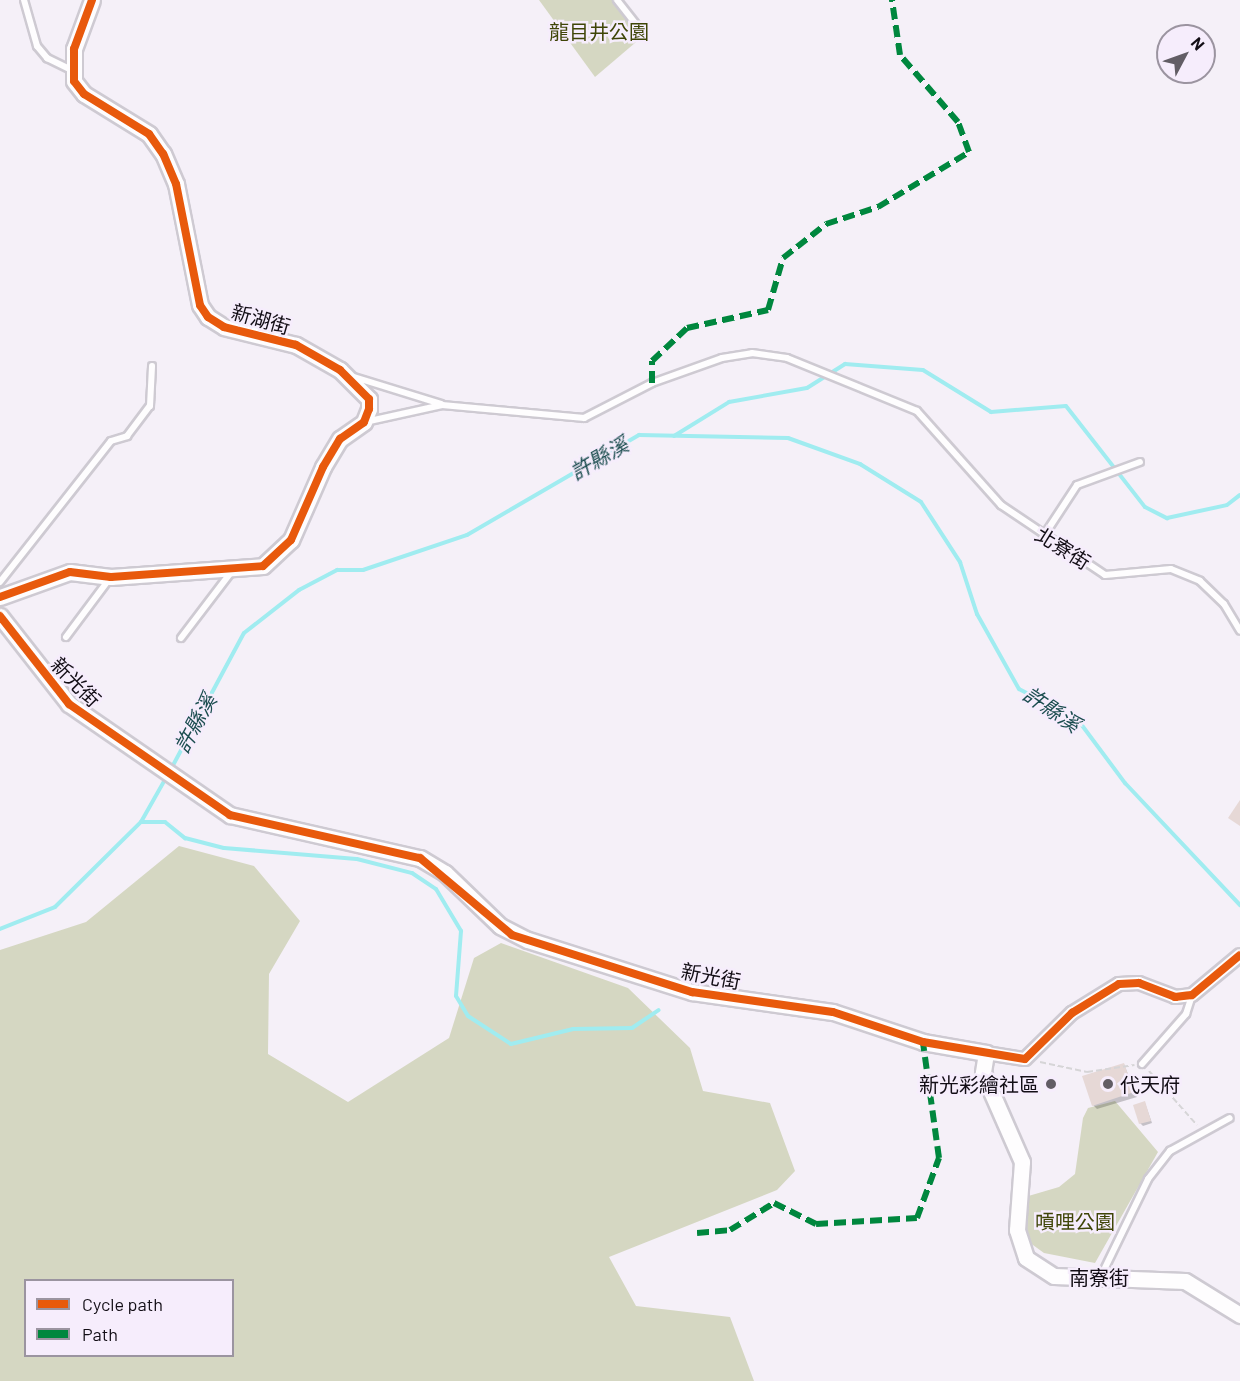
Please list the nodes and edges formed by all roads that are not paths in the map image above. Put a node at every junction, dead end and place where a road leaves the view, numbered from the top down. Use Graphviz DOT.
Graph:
graph roads {
  1 [pos="24,0"];
  2 [pos="92,0"];
  3 [pos="617,0"];
  4 [pos="643,33"];
  5 [pos="70,69"];
  6 [pos="152,366"];
  7 [pos="340,370"];
  8 [pos="442,405"];
  9 [pos="364,422"];
  10 [pos="1140,462"];
  11 [pos="1043,537"];
  12 [pos="232,571"];
  13 [pos="111,577"];
  14 [pos="0,582"];
  15 [pos="0,597"];
  16 [pos="0,616"];
  17 [pos="1240,631"];
  18 [pos="66,637"];
  19 [pos="181,638"];
  20 [pos="1240,955"];
  21 [pos="1192,995"];
  22 [pos="986,1053"];
  23 [pos="1142,1064"];
  24 [pos="1230,1118"];
  25 [pos="1100,1278"];
  26 [pos="1240,1315"];
  1 -- 5 [label="lane"];
  2 -- 5 [label="street"];
  3 -- 4 [label="lane"];
  5 -- 7 [label="street, 新湖街"];
  6 -- 14 [label="lane"];
  7 -- 8 [label="lane"];
  7 -- 9 [label="street, 新湖街"];
  8 -- 9 [label="lane"];
  8 -- 11 [label="lane, 北寮街"];
  9 -- 12 [label="street"];
  10 -- 11 [label="lane"];
  11 -- 17 [label="lane, 北寮街"];
  12 -- 13 [label="street"];
  12 -- 19 [label="lane"];
  13 -- 15 [label="street"];
  13 -- 18 [label="lane"];
  16 -- 22 [label="street, 新光街"];
  20 -- 21 [label="street"];
  21 -- 22 [label="street, 新光街"];
  21 -- 23 [label="lane"];
  22 -- 25 [label="street, 南寮街"];
  24 -- 25 [label="lane"];
  25 -- 26 [label="street, 南寮街"];
}
